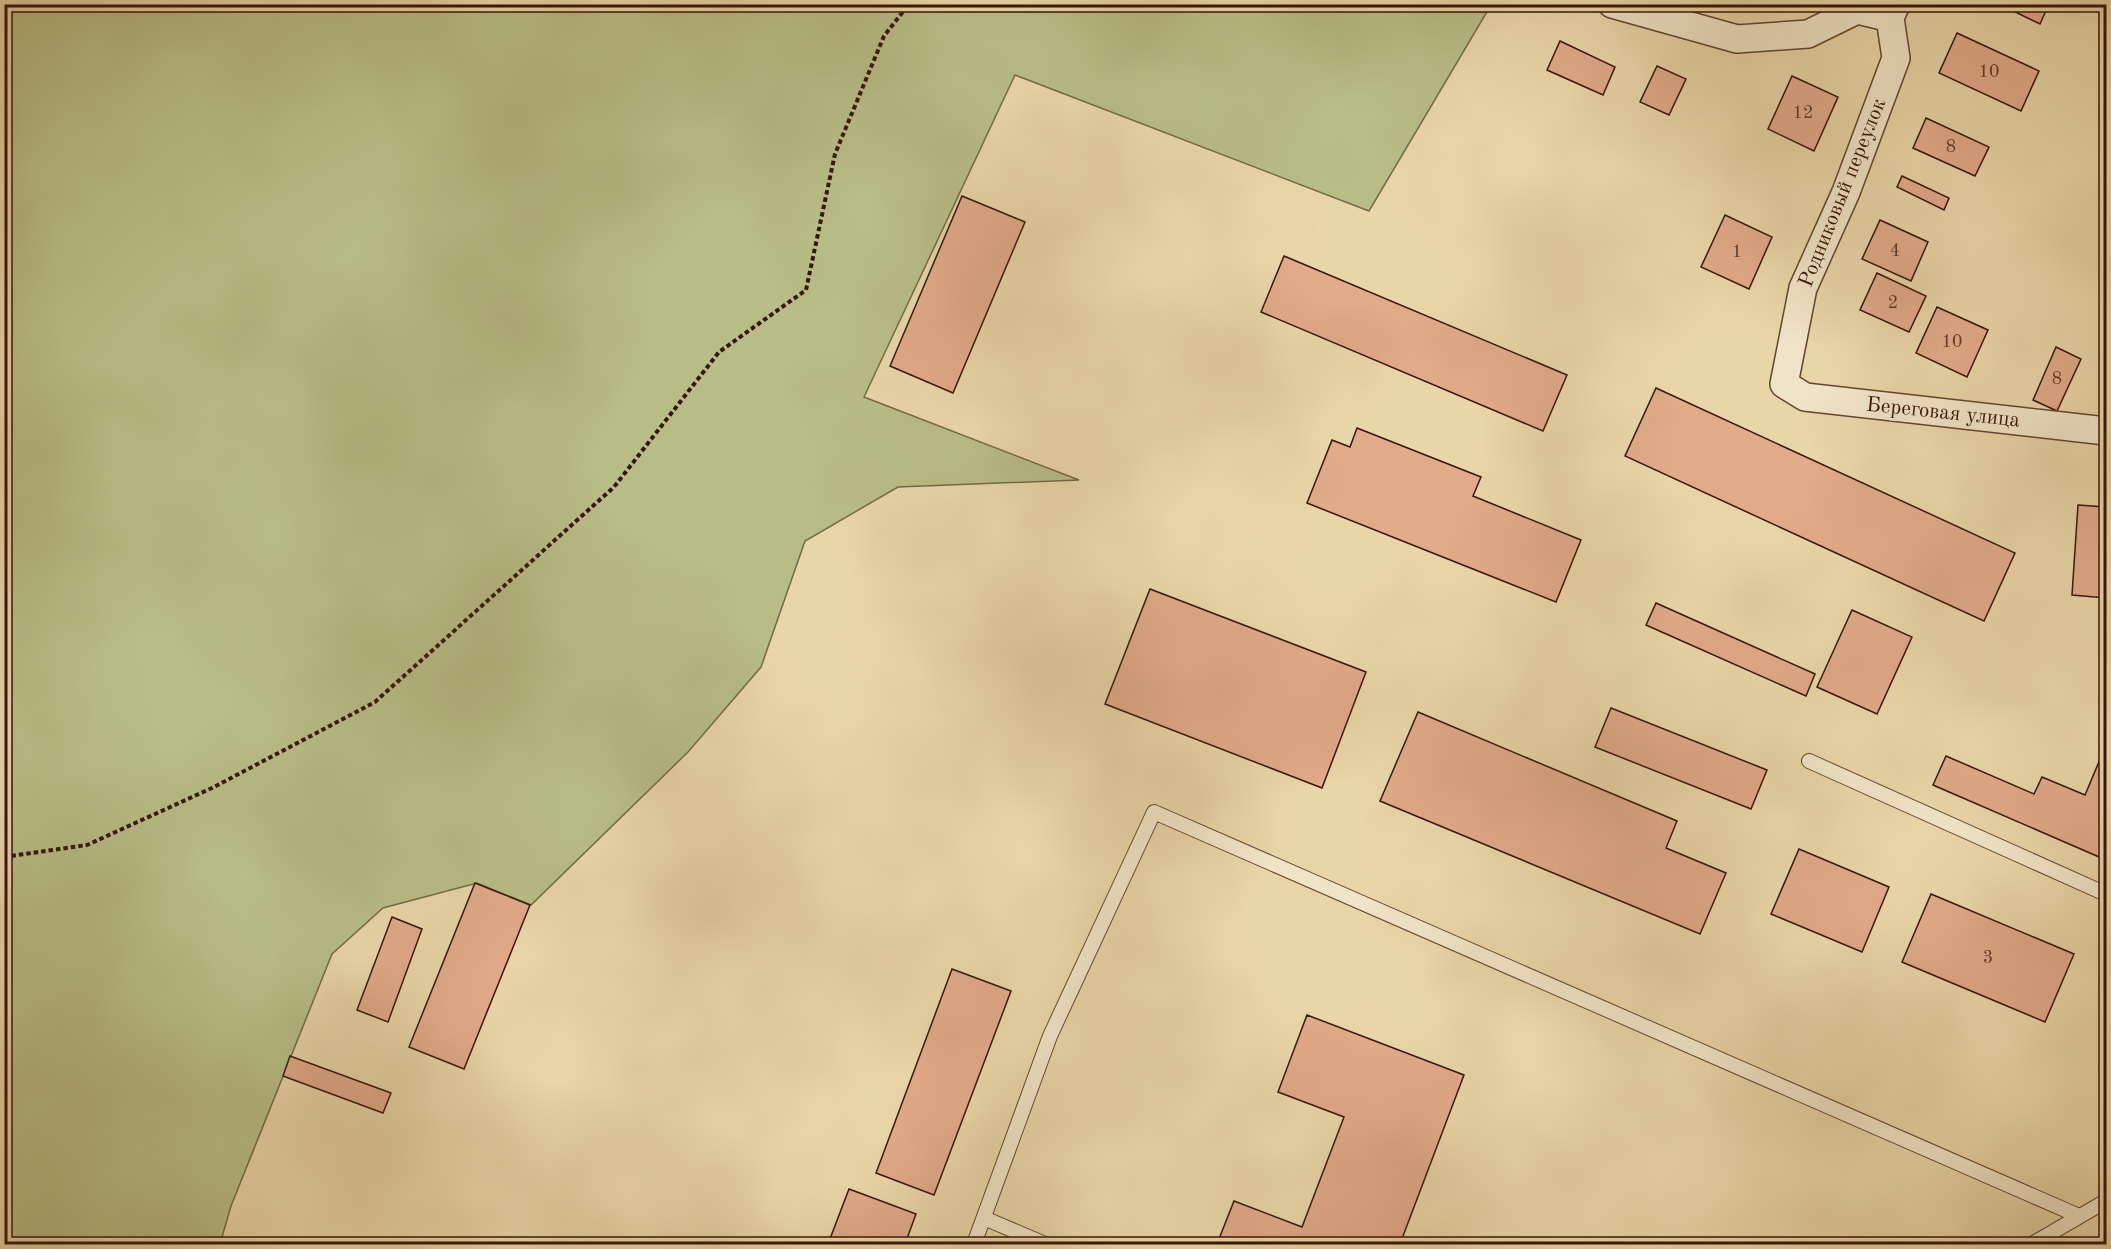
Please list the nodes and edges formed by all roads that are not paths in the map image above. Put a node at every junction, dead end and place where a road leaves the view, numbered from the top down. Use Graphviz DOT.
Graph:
graph roads {
  1 [pos="1612,4"];
  2 [pos="1893,11"];
  3 [pos="1784,384"];
  4 [pos="2106,431"];
  5 [pos="1809,761"];
  6 [pos="2106,894"];
  7 [pos="2106,1201"];
  8 [pos="2079,1216"];
  9 [pos="984,1218"];
  10 [pos="974,1245"];
  11 [pos="1045,1245"];
  12 [pos="2032,1245"];
  1 -- 2 [label="street"];
  2 -- 3 [label="street, Родниковый переулок"];
  3 -- 4 [label="street, Береговая улица"];
  5 -- 6 [label="lane"];
  7 -- 8 [label="lane"];
  8 -- 9 [label="lane"];
  8 -- 12 [label="lane"];
  9 -- 10 [label="lane"];
  9 -- 11 [label="lane"];
}
